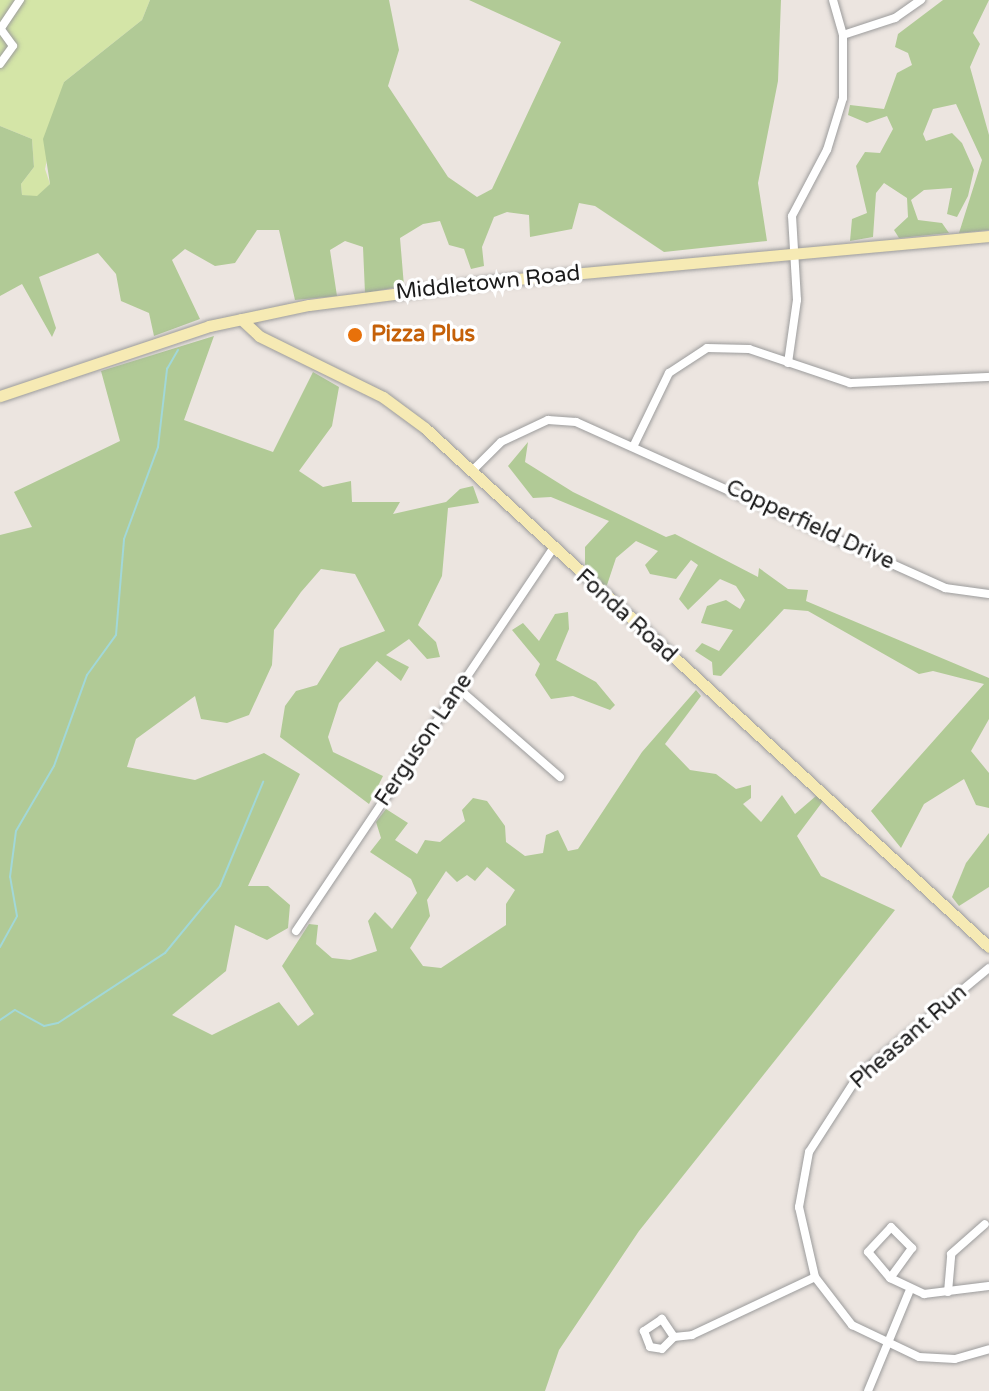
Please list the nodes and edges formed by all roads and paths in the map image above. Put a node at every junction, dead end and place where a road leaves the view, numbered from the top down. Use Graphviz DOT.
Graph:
graph roads {
  1 [pos="20,0"];
  2 [pos="833,0"];
  3 [pos="921,0"];
  4 [pos="0,28"];
  5 [pos="843,35"];
  6 [pos="0,64"];
  7 [pos="989,236"];
  8 [pos="793,253"];
  9 [pos="241,319"];
  10 [pos="788,363"];
  11 [pos="989,377"];
  12 [pos="0,396"];
  13 [pos="634,445"];
  14 [pos="471,472"];
  15 [pos="552,550"];
  16 [pos="989,594"];
  17 [pos="459,689"];
  18 [pos="560,777"];
  19 [pos="296,931"];
  20 [pos="989,947"];
  21 [pos="989,968"];
  22 [pos="985,1224"];
  23 [pos="815,1277"];
  24 [pos="890,1278"];
  25 [pos="989,1286"];
  26 [pos="909,1292"];
  27 [pos="948,1292"];
  28 [pos="674,1337"];
  29 [pos="887,1345"];
  30 [pos="989,1349"];
  31 [pos="868,1391"];
  1 -- 4 [label="street"];
  2 -- 5 [label="street"];
  3 -- 5 [label="street"];
  4 -- 6 [label="street"];
  5 -- 8 [label="street"];
  7 -- 8 [label="street, Middletown Road"];
  8 -- 9 [label="street, Middletown Road"];
  8 -- 10 [label="street"];
  9 -- 12 [label="street, Middletown Road"];
  9 -- 14 [label="street, Fonda Road"];
  10 -- 11 [label="street"];
  10 -- 13 [label="street"];
  13 -- 14 [label="street, Copperfield Drive"];
  13 -- 16 [label="street, Copperfield Drive"];
  14 -- 15 [label="street, Fonda Road"];
  15 -- 17 [label="street, Ferguson Lane"];
  15 -- 20 [label="street, Fonda Road"];
  17 -- 18 [label="street"];
  17 -- 19 [label="street, Ferguson Lane"];
  21 -- 23 [label="street, Pheasant Run"];
  22 -- 27 [label="street"];
  23 -- 28 [label="street"];
  23 -- 29 [label="street, Pheasant Run"];
  24 -- 24 [label="street"];
  24 -- 26 [label="street"];
  25 -- 27 [label="street"];
  26 -- 27 [label="street"];
  26 -- 29 [label="street"];
  29 -- 30 [label="street, Pheasant Run"];
  29 -- 31 [label="street"];
}
